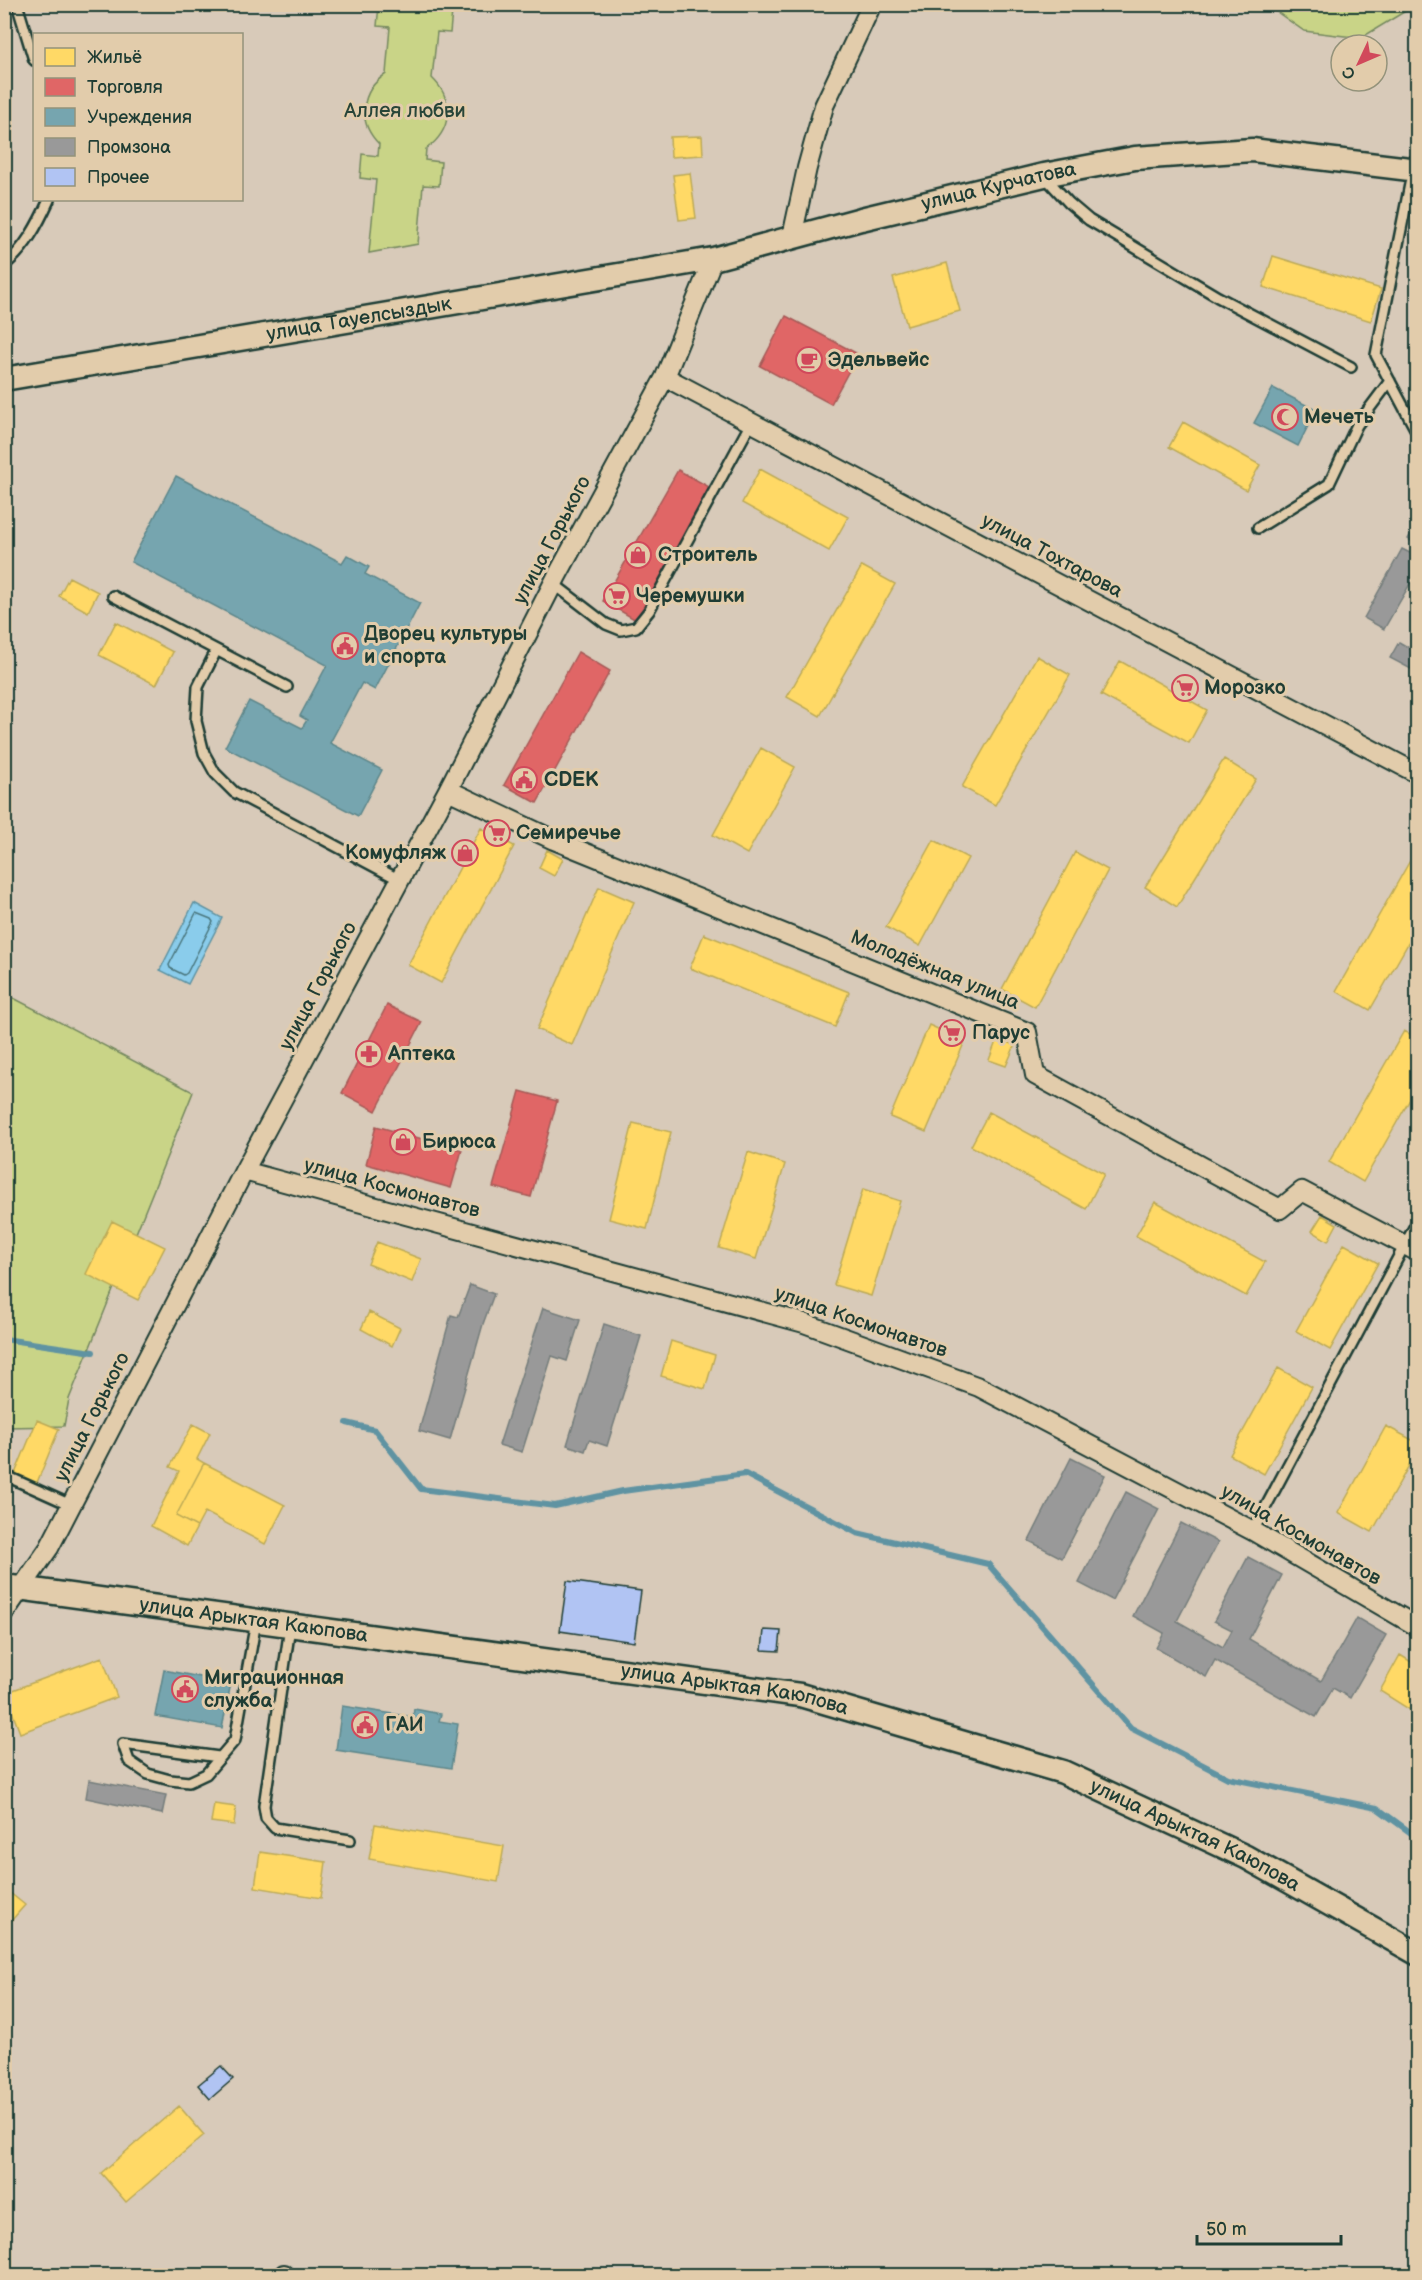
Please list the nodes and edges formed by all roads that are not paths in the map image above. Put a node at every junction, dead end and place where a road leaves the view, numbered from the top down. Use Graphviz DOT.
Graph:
graph roads {
  1 [pos="17,4"];
  2 [pos="872,4"];
  3 [pos="33,57"];
  4 [pos="1415,170"];
  5 [pos="1044,175"];
  6 [pos="48,201"];
  7 [pos="792,237"];
  8 [pos="713,259"];
  9 [pos="4,265"];
  10 [pos="1351,367"];
  11 [pos="665,377"];
  12 [pos="4,379"];
  13 [pos="1390,381"];
  14 [pos="751,423"];
  15 [pos="1418,434"];
  16 [pos="1258,528"];
  17 [pos="554,584"];
  18 [pos="113,596"];
  19 [pos="216,651"];
  20 [pos="287,687"];
  21 [pos="1418,774"];
  22 [pos="448,790"];
  23 [pos="400,880"];
  24 [pos="244,1171"];
  25 [pos="1418,1220"];
  26 [pos="1411,1248"];
  27 [pos="4,1475"];
  28 [pos="71,1505"];
  29 [pos="1253,1531"];
  30 [pos="13,1587"];
  31 [pos="4,1613"];
  32 [pos="256,1621"];
  33 [pos="290,1625"];
  34 [pos="1418,1628"];
  35 [pos="219,1757"];
  36 [pos="350,1840"];
  37 [pos="1418,1954"];
  1 -- 3 [label="lane"];
  2 -- 7 [label="street"];
  4 -- 5 [label="street, улица Курчатова"];
  4 -- 13 [label="lane"];
  5 -- 7 [label="street, улица Курчатова"];
  5 -- 10 [label="lane"];
  6 -- 9 [label="lane"];
  7 -- 8 [label="street, улица Курчатова"];
  8 -- 11 [label="street"];
  8 -- 12 [label="street, улица Тауелсыздык"];
  11 -- 14 [label="street, улица Тохтарова"];
  11 -- 17 [label="street, улица Горького"];
  13 -- 15 [label="lane"];
  13 -- 16 [label="lane"];
  14 -- 17 [label="lane"];
  14 -- 21 [label="street, улица Тохтарова"];
  17 -- 22 [label="street, улица Горького"];
  18 -- 19 [label="lane"];
  19 -- 20 [label="lane"];
  19 -- 23 [label="lane"];
  22 -- 23 [label="street, улица Горького"];
  22 -- 26 [label="street, Молодёжная улица"];
  23 -- 24 [label="street, улица Горького"];
  24 -- 28 [label="street, улица Горького"];
  24 -- 29 [label="street, улица Космонавтов"];
  25 -- 26 [label="lane"];
  26 -- 29 [label="lane"];
  27 -- 28 [label="lane"];
  28 -- 30 [label="street, улица Горького"];
  29 -- 34 [label="street, улица Космонавтов"];
  30 -- 31 [label="street, улица Горького"];
  30 -- 32 [label="street, улица Арыктая Каюпова"];
  32 -- 33 [label="street, улица Арыктая Каюпова"];
  32 -- 35 [label="lane"];
  33 -- 36 [label="lane"];
  33 -- 37 [label="street, улица Арыктая Каюпова"];
  35 -- 35 [label="lane"];
}
